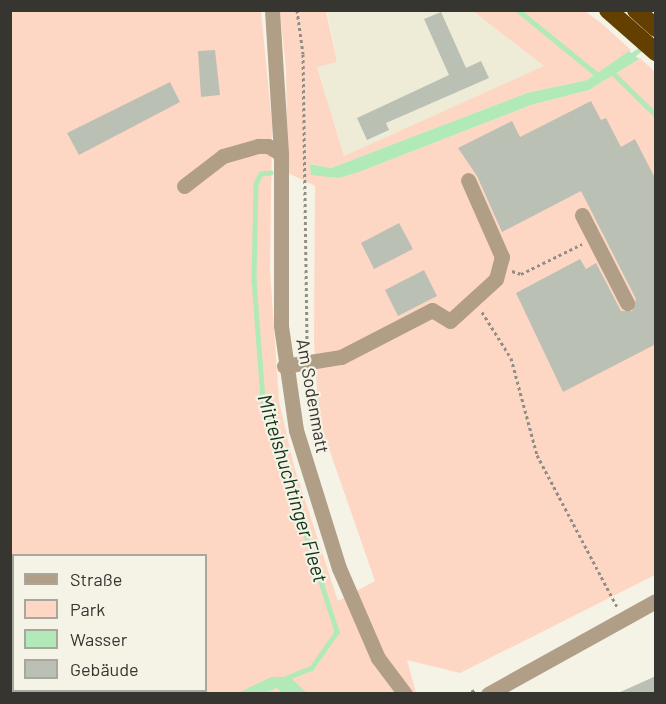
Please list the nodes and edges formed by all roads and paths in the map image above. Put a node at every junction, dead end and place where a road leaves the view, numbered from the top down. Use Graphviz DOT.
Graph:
graph roads {
  1 [pos="272,10"];
  2 [pos="297,10"];
  3 [pos="608,10"];
  4 [pos="636,10"];
  5 [pos="653,25"];
  6 [pos="654,51"];
  7 [pos="281,154"];
  8 [pos="468,180"];
  9 [pos="184,186"];
  10 [pos="582,215"];
  11 [pos="594,239"];
  12 [pos="502,267"];
  13 [pos="474,299"];
  14 [pos="627,303"];
  15 [pos="307,361"];
  16 [pos="284,366"];
  17 [pos="656,601"];
  18 [pos="621,616"];
  19 [pos="405,693"];
  20 [pos="488,693"];
  1 -- 7 [label="street, Am Sodenmatt"];
  2 -- 15 [label="path"];
  3 -- 6 [label="highway"];
  4 -- 5 [label="highway"];
  7 -- 9 [label="street"];
  7 -- 16 [label="street, Am Sodenmatt"];
  8 -- 12 [label="street"];
  10 -- 11 [label="street"];
  11 -- 12 [label="path"];
  11 -- 14 [label="street"];
  12 -- 13 [label="street"];
  13 -- 15 [label="street"];
  13 -- 18 [label="path"];
  15 -- 16 [label="street"];
  16 -- 19 [label="street, Am Sodenmatt"];
  17 -- 18 [label="street"];
  18 -- 20 [label="street"];
}
